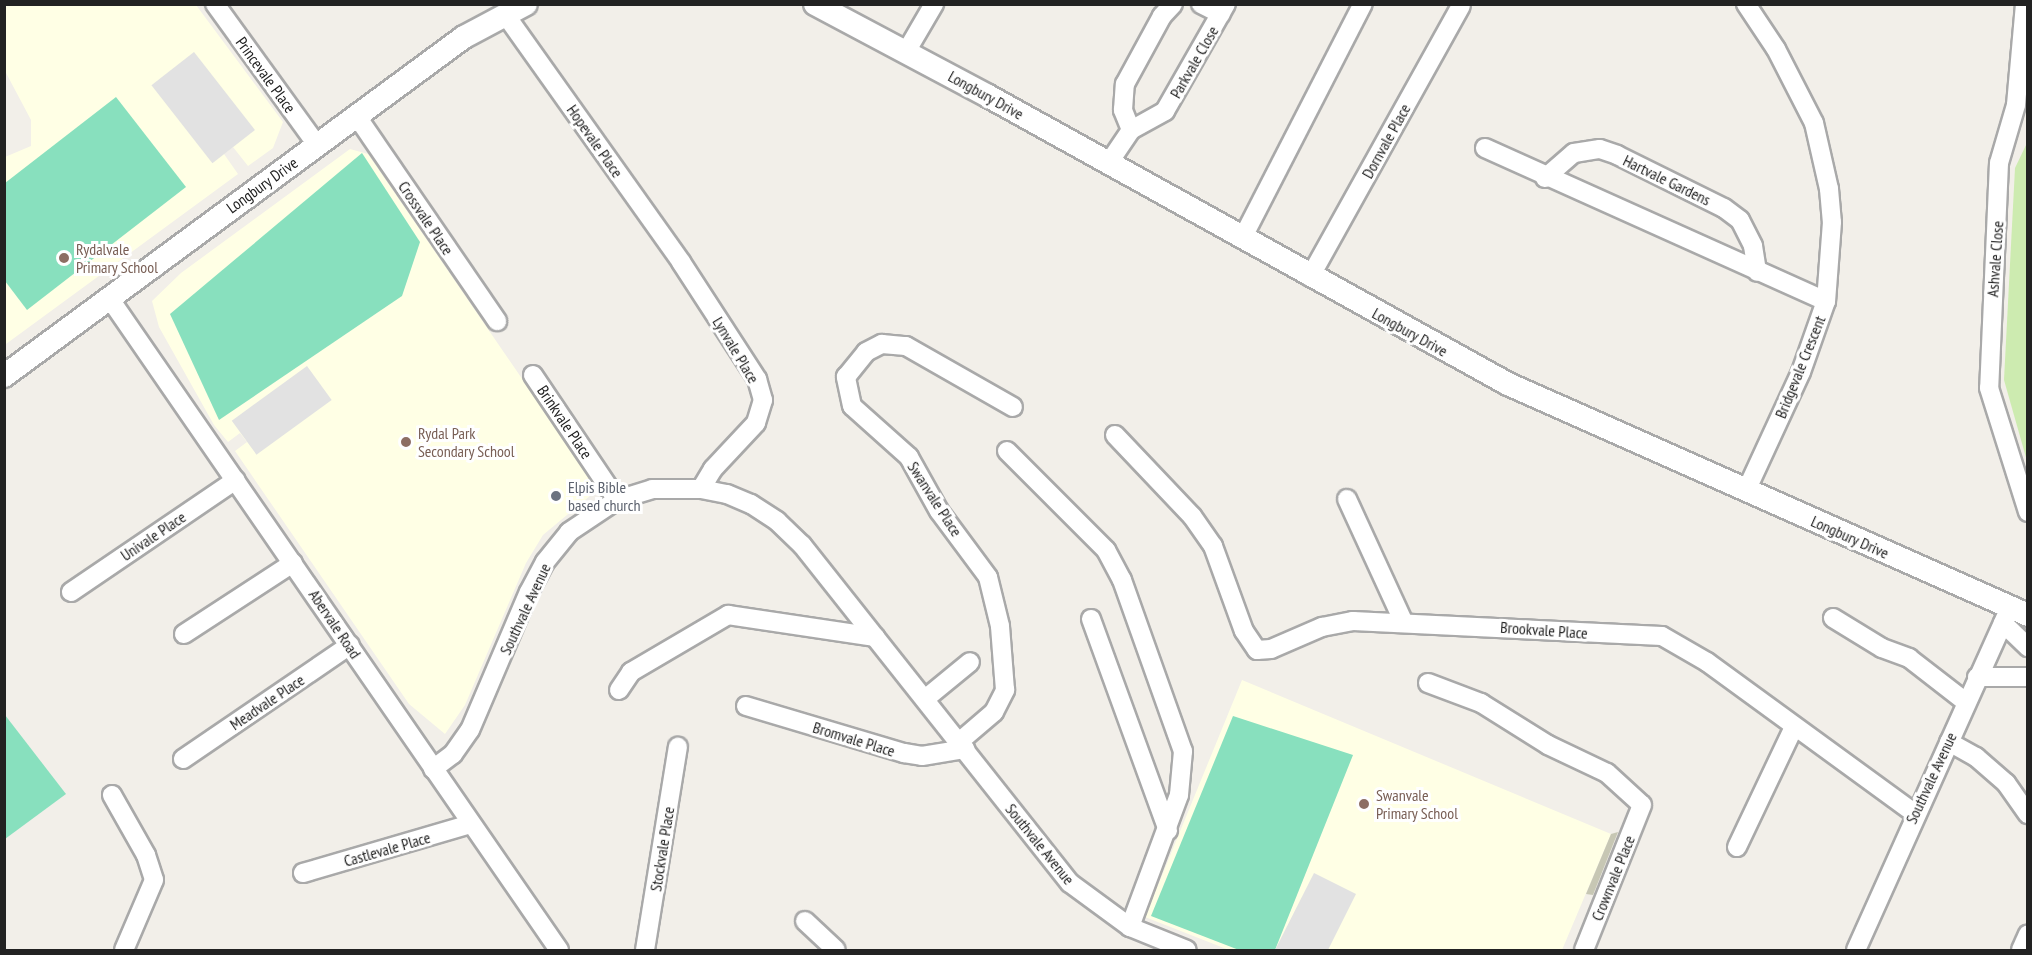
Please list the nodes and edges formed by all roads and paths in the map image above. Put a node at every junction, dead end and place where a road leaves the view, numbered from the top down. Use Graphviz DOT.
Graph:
graph roads {
  1 [pos="215,4"];
  2 [pos="526,4"];
  3 [pos="815,4"];
  4 [pos="933,4"];
  5 [pos="1173,4"];
  6 [pos="1201,4"];
  7 [pos="1363,4"];
  8 [pos="1746,4"];
  9 [pos="2025,4"];
  10 [pos="1461,6"];
  11 [pos="1224,9"];
  12 [pos="505,14"];
  13 [pos="906,52"];
  14 [pos="356,116"];
  15 [pos="2019,126"];
  16 [pos="1131,130"];
  17 [pos="317,145"];
  18 [pos="1485,148"];
  19 [pos="1108,164"];
  20 [pos="1545,178"];
  21 [pos="1242,238"];
  22 [pos="685,268"];
  23 [pos="1757,272"];
  24 [pos="1310,277"];
  25 [pos="110,299"];
  26 [pos="1826,302"];
  27 [pos="497,321"];
  28 [pos="533,375"];
  29 [pos="4,376"];
  30 [pos="1013,407"];
  31 [pos="1115,435"];
  32 [pos="1006,451"];
  33 [pos="236,480"];
  34 [pos="701,489"];
  35 [pos="1746,491"];
  36 [pos="1347,499"];
  37 [pos="617,500"];
  38 [pos="2028,512"];
  39 [pos="293,563"];
  40 [pos="71,592"];
  41 [pos="2014,615"];
  42 [pos="1833,618"];
  43 [pos="1091,619"];
  44 [pos="1403,621"];
  45 [pos="184,634"];
  46 [pos="875,637"];
  47 [pos="350,645"];
  48 [pos="2028,647"];
  49 [pos="970,662"];
  50 [pos="1977,677"];
  51 [pos="2028,677"];
  52 [pos="1428,683"];
  53 [pos="619,690"];
  54 [pos="925,699"];
  55 [pos="1966,702"];
  56 [pos="746,706"];
  57 [pos="1794,727"];
  58 [pos="1949,742"];
  59 [pos="962,745"];
  60 [pos="678,747"];
  61 [pos="183,759"];
  62 [pos="433,769"];
  63 [pos="112,795"];
  64 [pos="1914,813"];
  65 [pos="2028,814"];
  66 [pos="471,824"];
  67 [pos="1168,830"];
  68 [pos="1737,847"];
  69 [pos="303,873"];
  70 [pos="805,921"];
  71 [pos="1130,927"];
  72 [pos="2028,934"];
  73 [pos="124,951"];
  74 [pos="559,951"];
  75 [pos="645,951"];
  76 [pos="836,951"];
  77 [pos="1187,951"];
  78 [pos="1584,951"];
  79 [pos="1856,951"];
  80 [pos="2021,951"];
  1 -- 17 [label="street, Princevale Place"];
  2 -- 12 [label="street, Longbury Drive"];
  3 -- 13 [label="street, Longbury Drive"];
  4 -- 13 [label="street"];
  5 -- 16 [label="street"];
  6 -- 11 [label="street"];
  7 -- 21 [label="street"];
  8 -- 26 [label="street, Bridgevale Crescent"];
  9 -- 15 [label="street, Ashvale Close"];
  10 -- 24 [label="street, Dornvale Place"];
  11 -- 16 [label="street, Parkvale Close"];
  12 -- 14 [label="street, Longbury Drive"];
  12 -- 22 [label="street, Hopevale Place"];
  13 -- 19 [label="street, Longbury Drive"];
  14 -- 17 [label="street, Longbury Drive"];
  14 -- 27 [label="street, Crossvale Place"];
  15 -- 38 [label="street, Ashvale Close"];
  16 -- 19 [label="street, Parkvale Close"];
  17 -- 25 [label="street, Longbury Drive"];
  18 -- 20 [label="street"];
  19 -- 21 [label="street, Longbury Drive"];
  20 -- 23 [label="street"];
  20 -- 23 [label="street, Hartvale Gardens"];
  21 -- 24 [label="street, Longbury Drive"];
  22 -- 34 [label="street, Lynvale Place"];
  23 -- 26 [label="street"];
  24 -- 35 [label="street, Longbury Drive"];
  25 -- 29 [label="street, Longbury Drive"];
  25 -- 33 [label="street, Abervale Road"];
  26 -- 35 [label="street, Bridgevale Crescent"];
  28 -- 37 [label="street, Brinkvale Place"];
  30 -- 59 [label="street, Swanvale Place"];
  31 -- 44 [label="street, Brookvale Place"];
  32 -- 67 [label="street"];
  33 -- 39 [label="street, Abervale Road"];
  33 -- 40 [label="street, Univale Place"];
  34 -- 37 [label="street, Southvale Avenue"];
  34 -- 46 [label="street, Southvale Avenue"];
  35 -- 41 [label="street, Longbury Drive"];
  36 -- 44 [label="street"];
  37 -- 62 [label="street, Southvale Avenue"];
  39 -- 45 [label="street"];
  39 -- 47 [label="street, Abervale Road"];
  41 -- 48 [label="street"];
  41 -- 50 [label="street, Southvale Avenue"];
  42 -- 55 [label="street"];
  43 -- 67 [label="street"];
  44 -- 57 [label="street, Brookvale Place"];
  46 -- 53 [label="street"];
  46 -- 54 [label="street, Southvale Avenue"];
  47 -- 61 [label="street, Meadvale Place"];
  47 -- 62 [label="street, Abervale Road"];
  49 -- 54 [label="street"];
  50 -- 51 [label="street"];
  50 -- 55 [label="street, Southvale Avenue"];
  52 -- 78 [label="street, Crownvale Place"];
  54 -- 59 [label="street, Southvale Avenue"];
  55 -- 58 [label="street, Southvale Avenue"];
  56 -- 59 [label="street, Bromvale Place"];
  57 -- 64 [label="street, Brookvale Place"];
  57 -- 68 [label="street"];
  58 -- 64 [label="street, Southvale Avenue"];
  58 -- 65 [label="street"];
  59 -- 71 [label="street, Southvale Avenue"];
  60 -- 75 [label="street, Stockvale Place"];
  62 -- 66 [label="street, Abervale Road"];
  63 -- 73 [label="street"];
  64 -- 79 [label="street, Southvale Avenue"];
  66 -- 69 [label="street, Castlevale Place"];
  66 -- 74 [label="street, Abervale Road"];
  67 -- 71 [label="street"];
  70 -- 76 [label="street"];
  71 -- 77 [label="street, Southvale Avenue"];
  72 -- 80 [label="street"];
}
